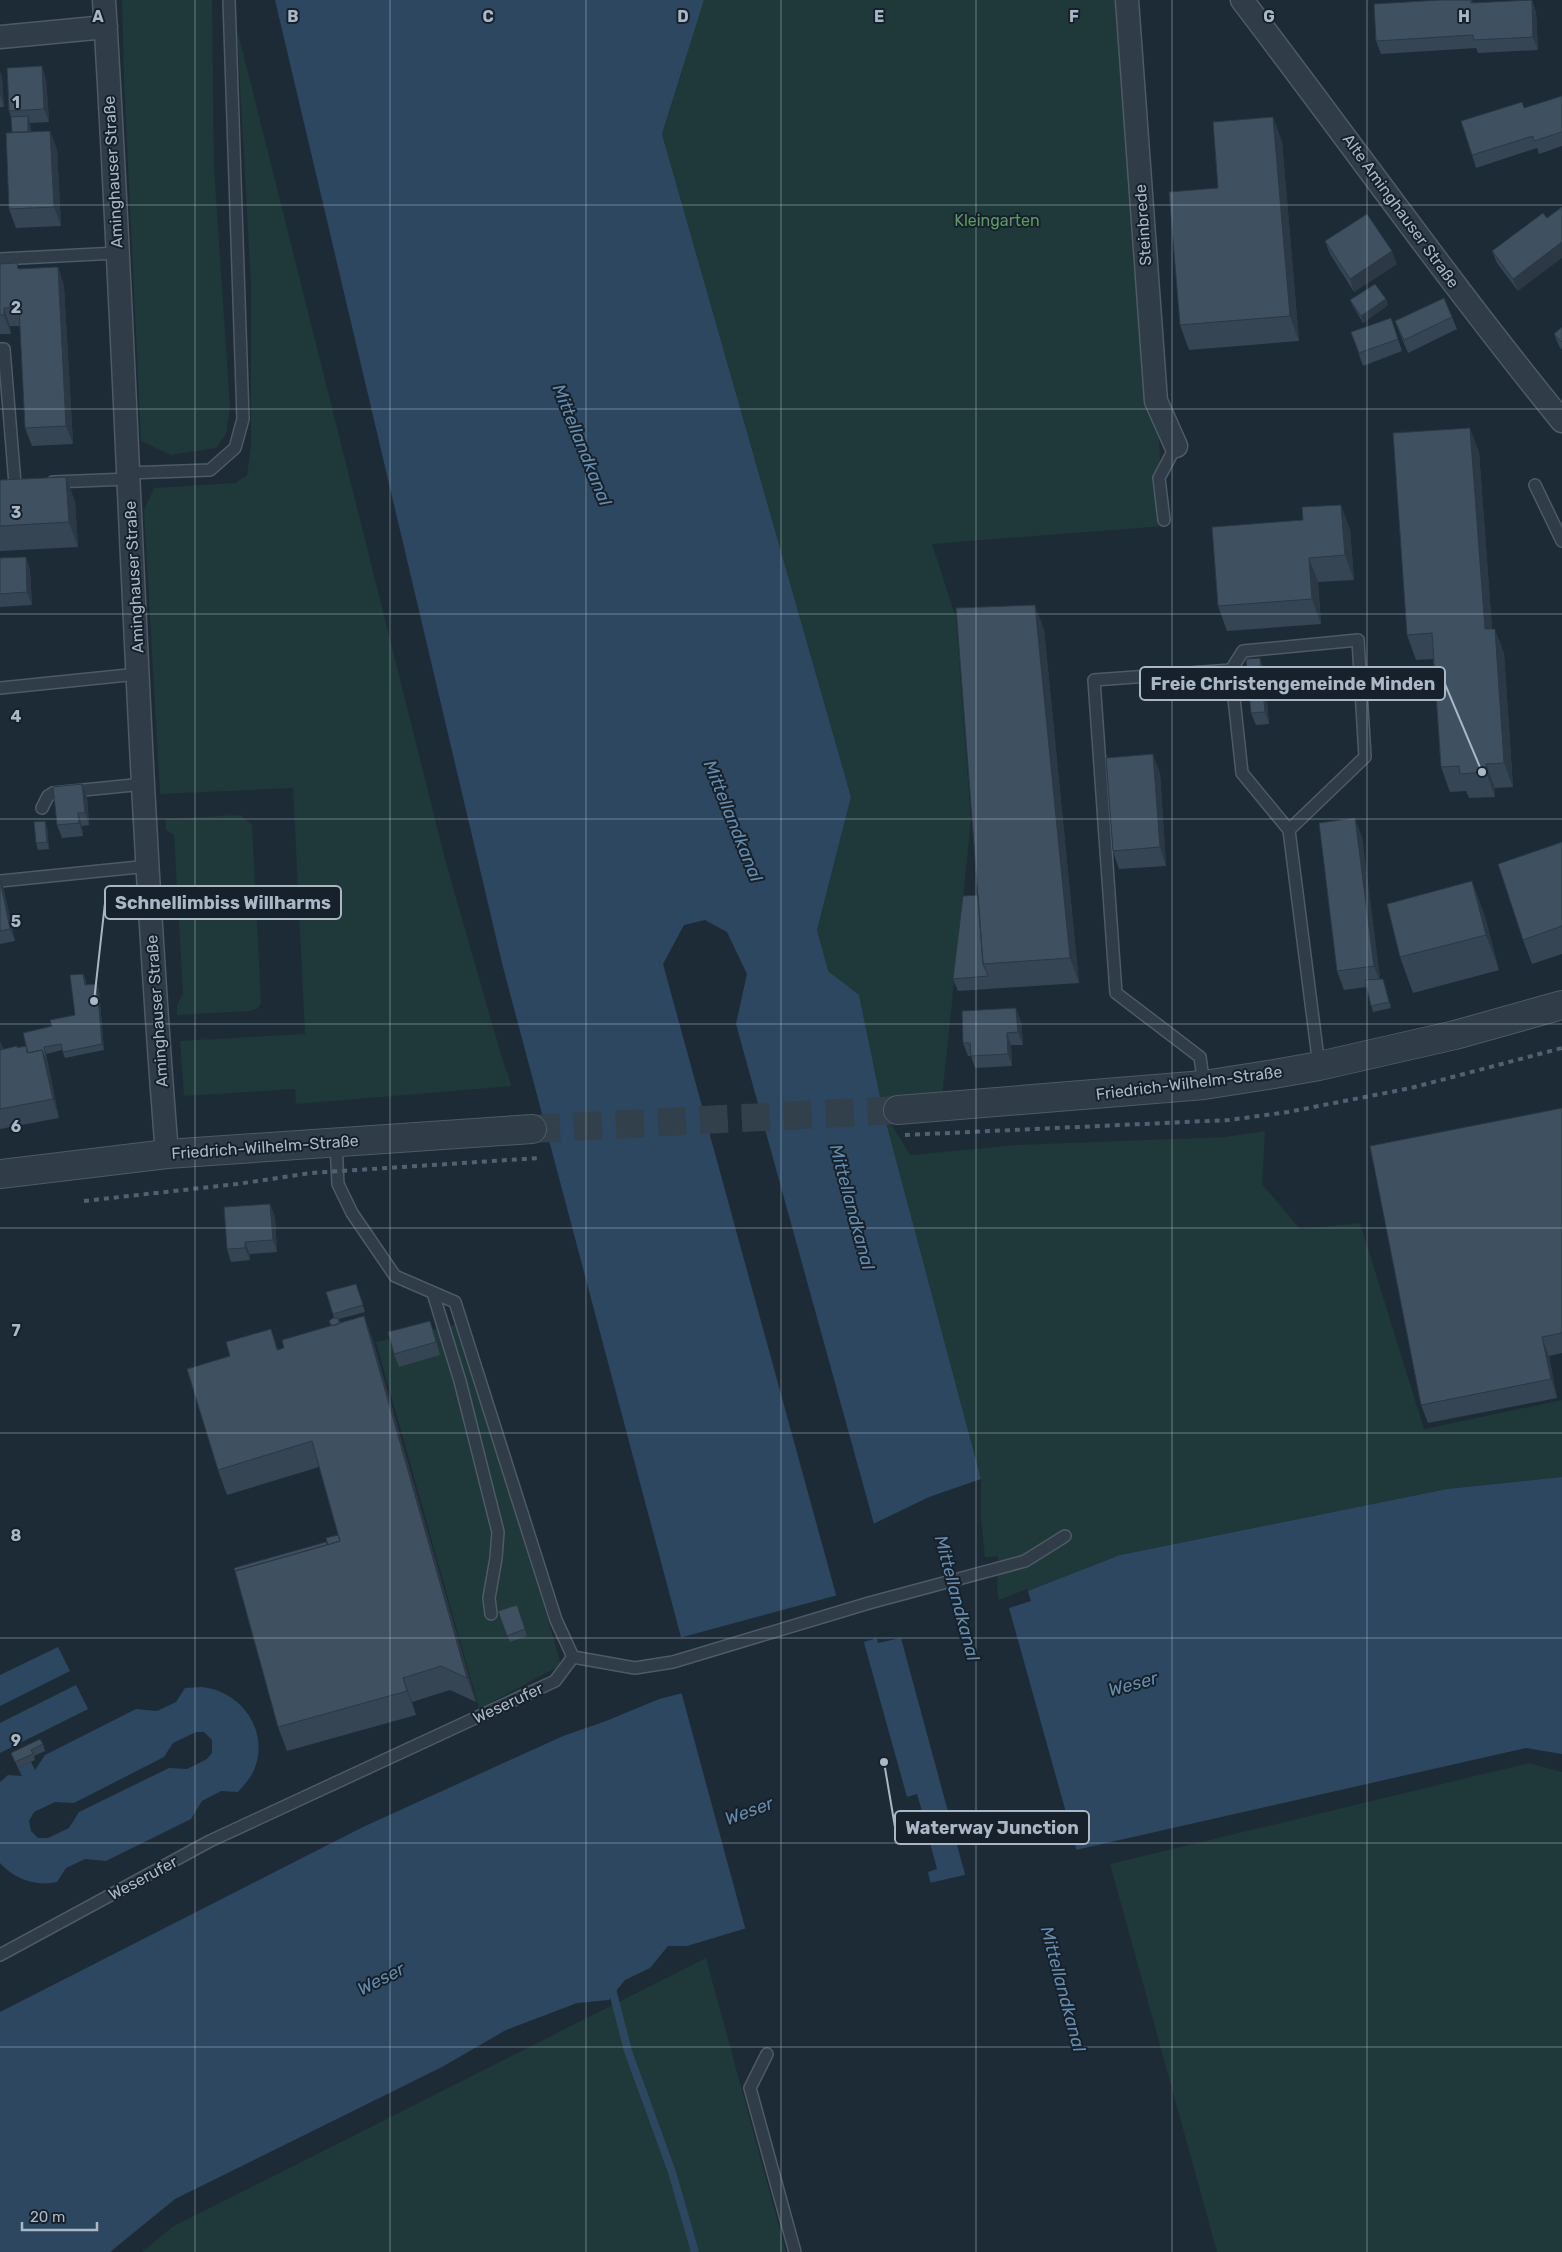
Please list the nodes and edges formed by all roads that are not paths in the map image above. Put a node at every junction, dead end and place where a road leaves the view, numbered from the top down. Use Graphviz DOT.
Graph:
graph roads {
  1 [pos="104,0"];
  2 [pos="229,0"];
  3 [pos="1127,0"];
  4 [pos="1242,0"];
  5 [pos="106,27"];
  6 [pos="0,37"];
  7 [pos="117,253"];
  8 [pos="0,259"];
  9 [pos="0,349"];
  10 [pos="1562,421"];
  11 [pos="1176,446"];
  12 [pos="128,476"];
  13 [pos="44,482"];
  14 [pos="0,484"];
  15 [pos="1535,485"];
  16 [pos="1164,520"];
  17 [pos="1562,541"];
  18 [pos="1231,670"];
  19 [pos="138,674"];
  20 [pos="0,688"];
  21 [pos="144,784"];
  22 [pos="42,808"];
  23 [pos="1289,830"];
  24 [pos="149,866"];
  25 [pos="0,881"];
  26 [pos="1562,1005"];
  27 [pos="1319,1066"];
  28 [pos="1204,1085"];
  29 [pos="898,1110"];
  30 [pos="532,1129"];
  31 [pos="336,1141"];
  32 [pos="168,1154"];
  33 [pos="0,1174"];
  34 [pos="433,1293"];
  35 [pos="1065,1536"];
  36 [pos="491,1614"];
  37 [pos="573,1657"];
  38 [pos="0,1955"];
  39 [pos="767,2054"];
  40 [pos="795,2252"];
  1 -- 5 [label="street, Aminghauser Straße"];
  2 -- 12 [label="lane"];
  3 -- 11 [label="street, Steinbrede"];
  4 -- 10 [label="street, Alte Aminghauser Straße"];
  5 -- 6 [label="street"];
  5 -- 7 [label="street, Aminghauser Straße"];
  7 -- 8 [label="lane"];
  7 -- 12 [label="street, Aminghauser Straße"];
  9 -- 14 [label="lane"];
  11 -- 16 [label="lane"];
  12 -- 13 [label="lane"];
  12 -- 19 [label="street, Aminghauser Straße"];
  15 -- 17 [label="lane"];
  18 -- 23 [label="lane"];
  18 -- 23 [label="lane"];
  18 -- 28 [label="lane"];
  19 -- 20 [label="lane"];
  19 -- 21 [label="street, Aminghauser Straße"];
  21 -- 22 [label="lane"];
  21 -- 24 [label="street, Aminghauser Straße"];
  23 -- 27 [label="lane"];
  24 -- 25 [label="lane"];
  24 -- 32 [label="street, Aminghauser Straße"];
  26 -- 27 [label="street, Friedrich-Wilhelm-Straße"];
  27 -- 28 [label="street, Friedrich-Wilhelm-Straße"];
  28 -- 29 [label="street, Friedrich-Wilhelm-Straße"];
  30 -- 31 [label="street, Friedrich-Wilhelm-Straße"];
  31 -- 32 [label="street, Friedrich-Wilhelm-Straße"];
  31 -- 34 [label="lane"];
  32 -- 33 [label="street, Friedrich-Wilhelm-Straße"];
  34 -- 36 [label="lane"];
  34 -- 37 [label="lane"];
  35 -- 37 [label="lane"];
  37 -- 38 [label="lane, Weserufer"];
  39 -- 40 [label="lane"];
}
